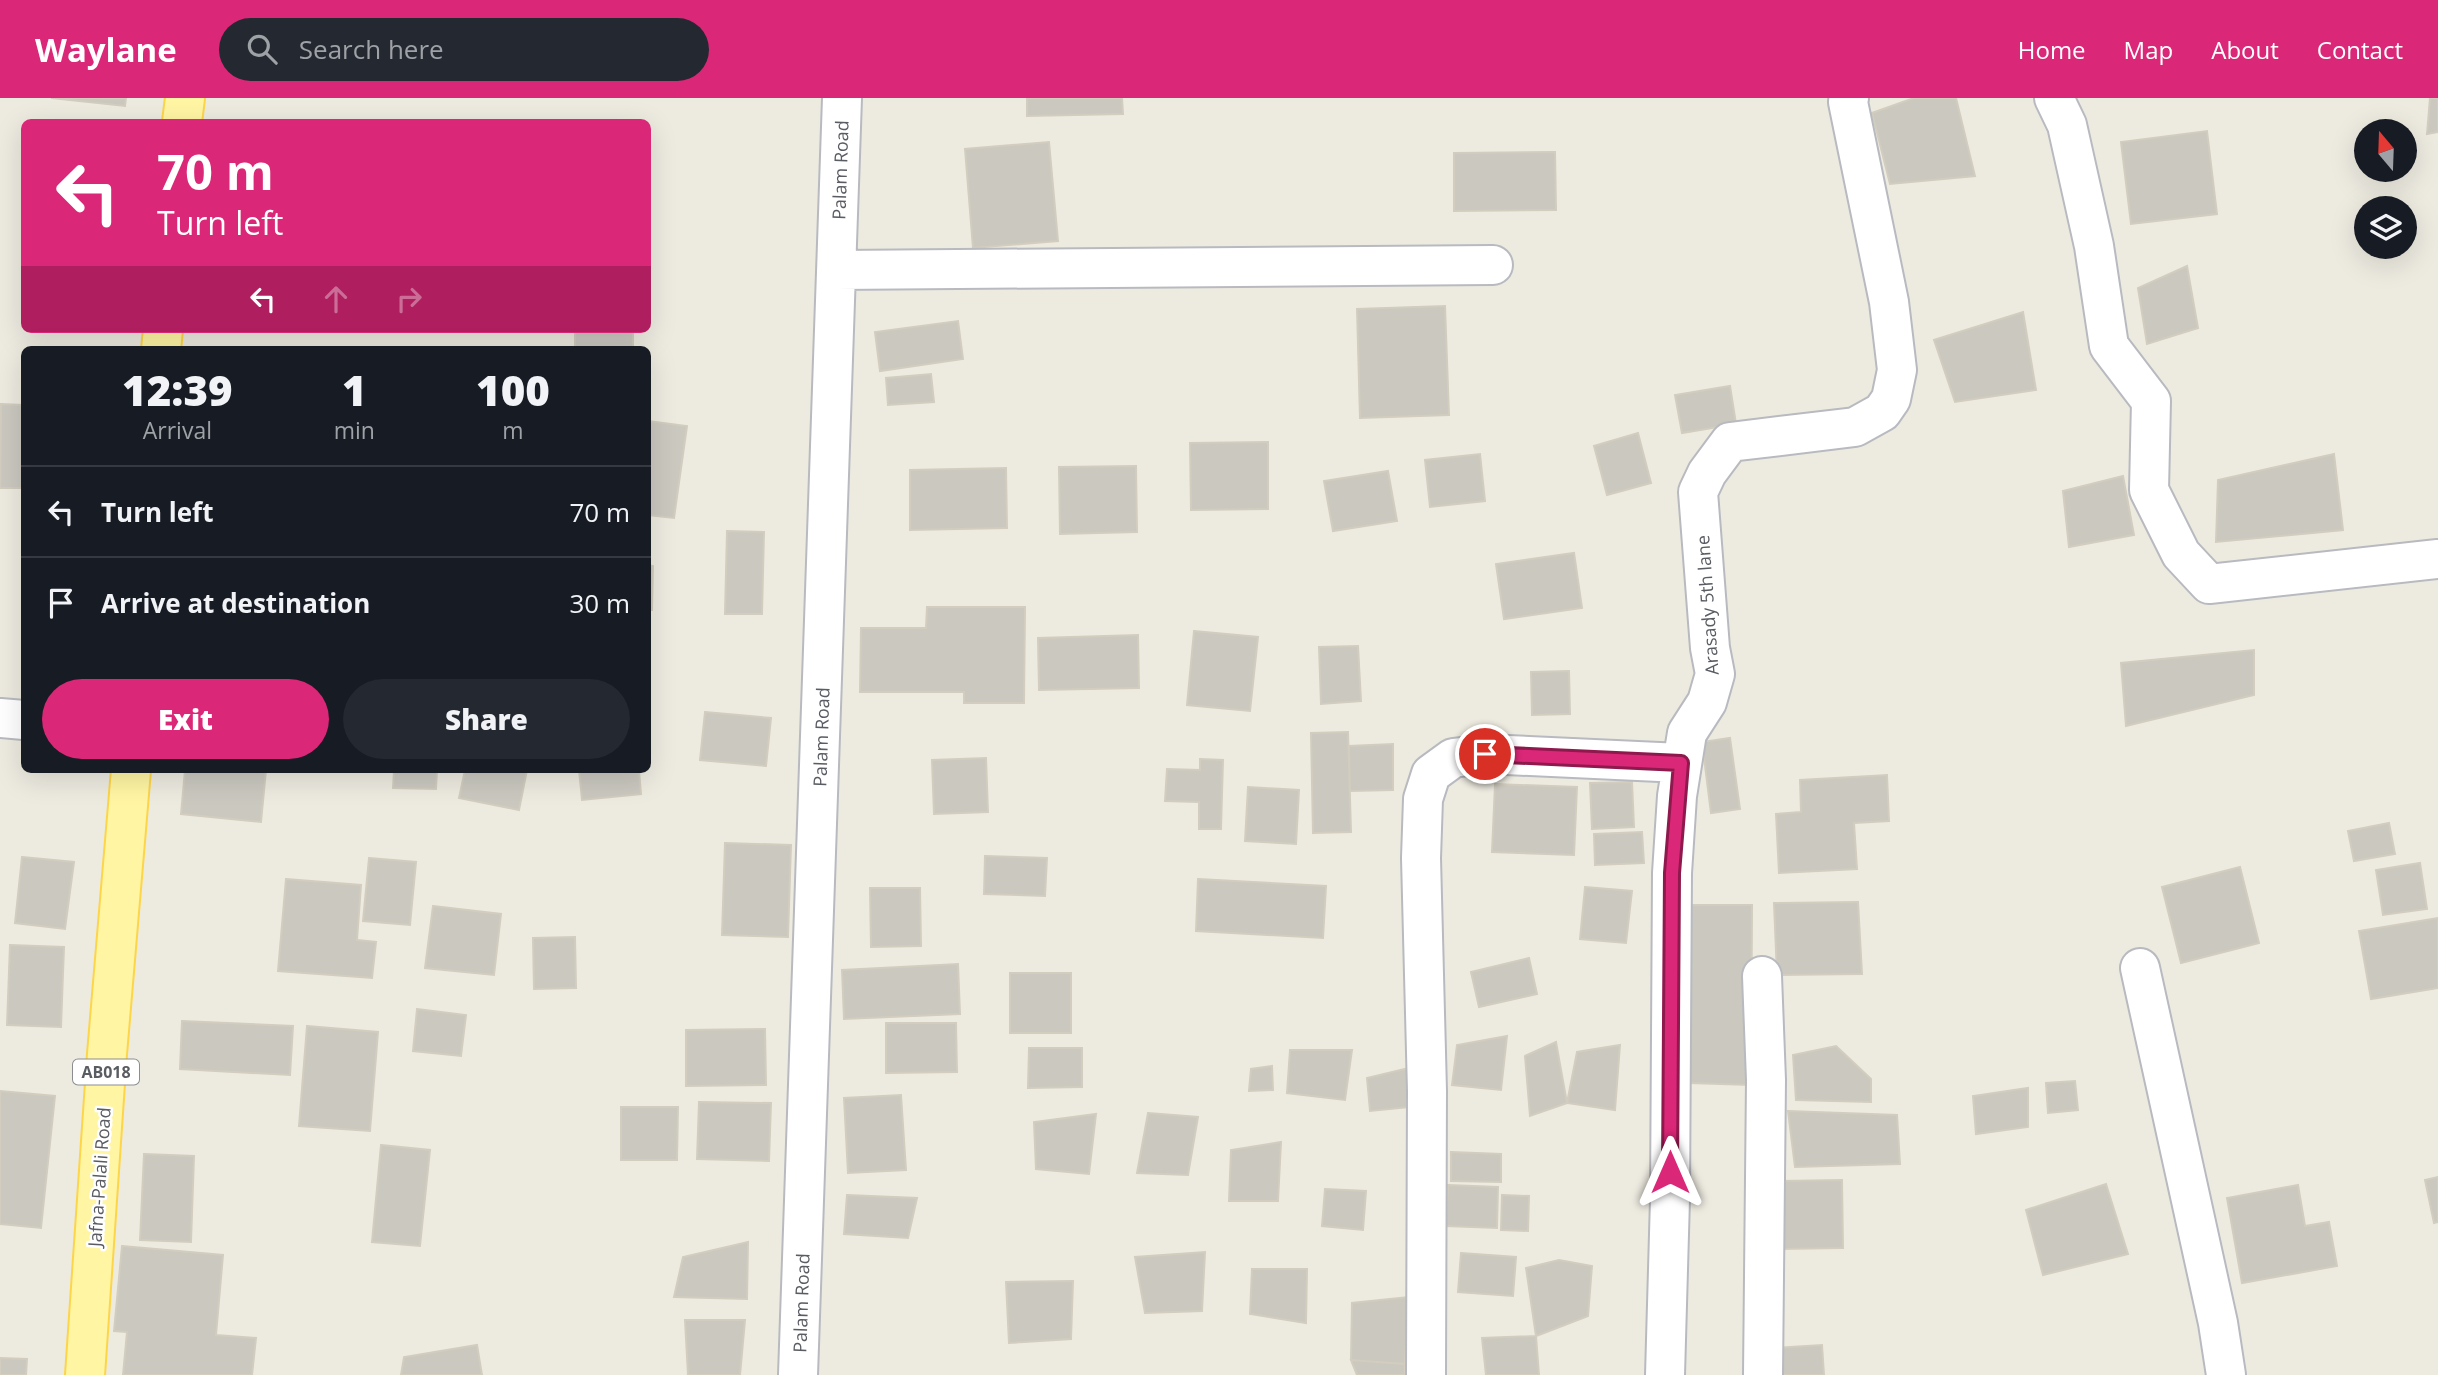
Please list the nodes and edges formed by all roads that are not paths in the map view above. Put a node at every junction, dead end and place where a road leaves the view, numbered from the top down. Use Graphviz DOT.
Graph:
graph roads {
  1 [pos="185,98"];
  2 [pos="842,98"];
  3 [pos="1849,98"];
  4 [pos="2054,98"];
  5 [pos="182,119"];
  6 [pos="1493,265"];
  7 [pos="837,270"];
  8 [pos="2438,559"];
  9 [pos="0,718"];
  10 [pos="21,720"];
  11 [pos="1681,763"];
  12 [pos="131,773"];
  13 [pos="2140,968"];
  14 [pos="1762,976"];
  15 [pos="85,1375"];
  16 [pos="798,1375"];
  17 [pos="1426,1375"];
  18 [pos="1665,1375"];
  19 [pos="1763,1375"];
  20 [pos="2226,1375"];
  1 -- 5 [label="main road"];
  2 -- 7 [label="street, Palam Road"];
  3 -- 11 [label="street, Arasady 5th lane"];
  4 -- 8 [label="street"];
  6 -- 7 [label="street"];
  7 -- 16 [label="street, Palam Road"];
  9 -- 10 [label="street"];
  11 -- 17 [label="street"];
  11 -- 18 [label="street, Arasady 5th lane"];
  12 -- 15 [label="main road, Jafna-Palali Road / AB018"];
  13 -- 20 [label="street"];
  14 -- 19 [label="street"];
}
